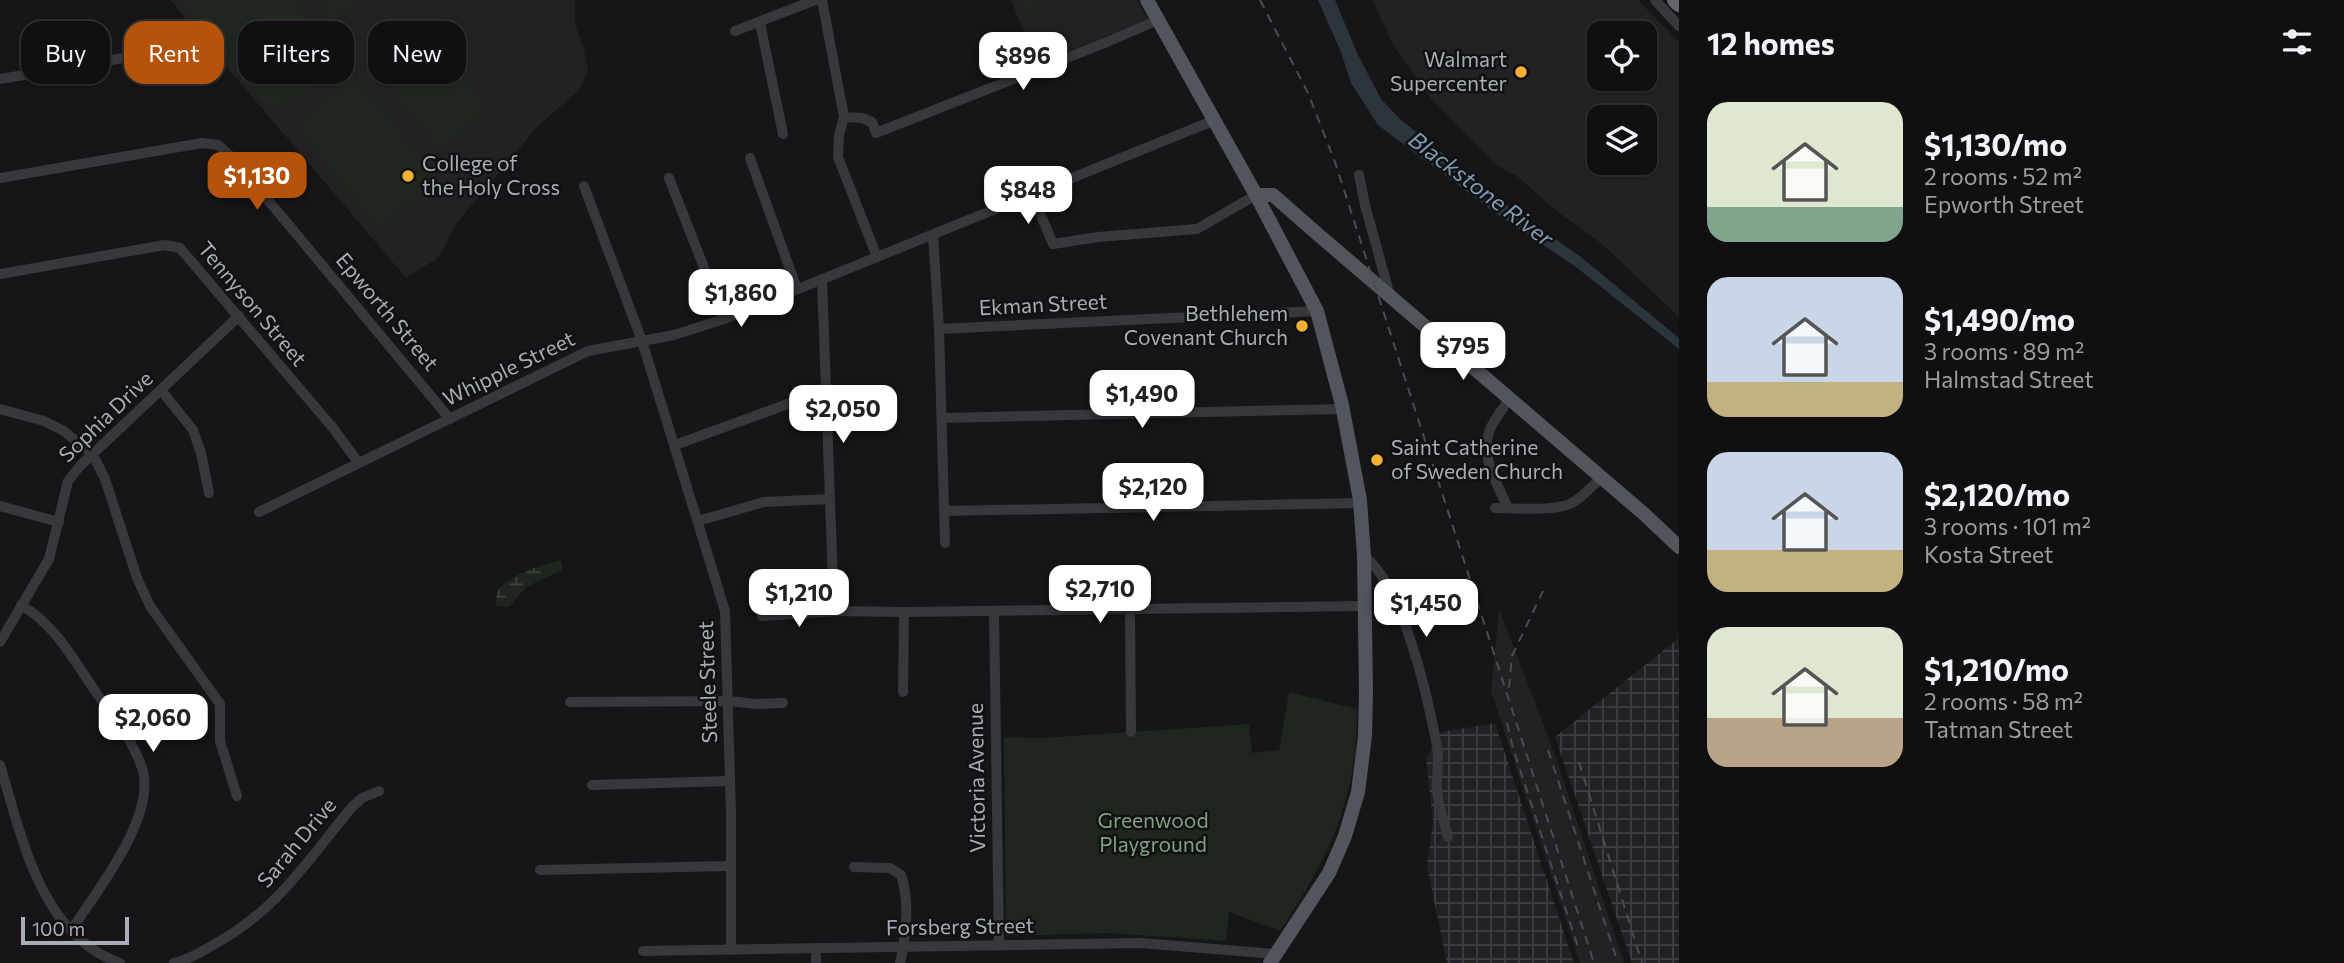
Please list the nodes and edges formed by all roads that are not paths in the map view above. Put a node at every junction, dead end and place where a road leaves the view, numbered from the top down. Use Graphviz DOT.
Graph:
graph roads {
  1 [pos="775,0"];
  2 [pos="816,0"];
  3 [pos="822,0"];
  4 [pos="1147,0"];
  5 [pos="1655,0"];
  6 [pos="1675,0"];
  7 [pos="1679,4"];
  8 [pos="781,13"];
  9 [pos="1158,20"];
  10 [pos="760,23"];
  11 [pos="1679,26"];
  12 [pos="735,31"];
  13 [pos="124,58"];
  14 [pos="0,79"];
  15 [pos="844,117"];
  16 [pos="1214,120"];
  17 [pos="783,134"];
  18 [pos="750,158"];
  19 [pos="1359,175"];
  20 [pos="0,178"];
  21 [pos="669,178"];
  22 [pos="584,186"];
  23 [pos="1032,194"];
  24 [pos="1256,195"];
  25 [pos="933,235"];
  26 [pos="877,257"];
  27 [pos="0,274"];
  28 [pos="822,279"];
  29 [pos="797,289"];
  30 [pos="1390,296"];
  31 [pos="1317,311"];
  32 [pos="239,317"];
  33 [pos="724,318"];
  34 [pos="939,329"];
  35 [pos="642,341"];
  36 [pos="161,390"];
  37 [pos="826,390"];
  38 [pos="1509,399"];
  39 [pos="0,409"];
  40 [pos="1342,409"];
  41 [pos="942,418"];
  42 [pos="450,419"];
  43 [pos="675,445"];
  44 [pos="93,455"];
  45 [pos="358,462"];
  46 [pos="1601,478"];
  47 [pos="209,493"];
  48 [pos="830,499"];
  49 [pos="1361,503"];
  50 [pos="0,506"];
  51 [pos="1495,508"];
  52 [pos="1508,508"];
  53 [pos="945,511"];
  54 [pos="260,512"];
  55 [pos="698,521"];
  56 [pos="59,522"];
  57 [pos="945,543"];
  58 [pos="1679,547"];
  59 [pos="1364,556"];
  60 [pos="21,605"];
  61 [pos="1365,606"];
  62 [pos="1130,609"];
  63 [pos="834,611"];
  64 [pos="994,611"];
  65 [pos="904,612"];
  66 [pos="762,615"];
  67 [pos="0,642"];
  68 [pos="903,692"];
  69 [pos="728,701"];
  70 [pos="570,702"];
  71 [pos="783,703"];
  72 [pos="1131,732"];
  73 [pos="0,765"];
  74 [pos="730,781"];
  75 [pos="593,785"];
  76 [pos="379,791"];
  77 [pos="237,796"];
  78 [pos="1448,837"];
  79 [pos="731,866"];
  80 [pos="854,867"];
  81 [pos="540,870"];
  82 [pos="71,931"];
  83 [pos="999,945"];
  84 [pos="904,947"];
  85 [pos="816,948"];
  86 [pos="731,950"];
  87 [pos="643,951"];
  88 [pos="99,959"];
  89 [pos="1273,959"];
  90 [pos="120,963"];
  91 [pos="174,963"];
  92 [pos="816,963"];
  93 [pos="900,963"];
  1 -- 8 [label="street"];
  2 -- 8 [label="street"];
  3 -- 15 [label="street"];
  4 -- 9 [label="main road"];
  5 -- 11 [label="street"];
  6 -- 7 [label="highway"];
  8 -- 10 [label="street"];
  9 -- 15 [label="street"];
  9 -- 16 [label="main road"];
  10 -- 12 [label="street"];
  10 -- 17 [label="street"];
  13 -- 14 [label="street"];
  15 -- 26 [label="street"];
  16 -- 23 [label="street, Whipple Street"];
  16 -- 24 [label="main road"];
  18 -- 29 [label="street"];
  19 -- 30 [label="street"];
  20 -- 42 [label="street, Epworth Street"];
  21 -- 33 [label="street"];
  22 -- 35 [label="street, Steele Street"];
  23 -- 24 [label="street"];
  23 -- 25 [label="street, Whipple Street"];
  24 -- 30 [label="main road"];
  24 -- 31 [label="main road"];
  25 -- 26 [label="street, Whipple Street"];
  25 -- 34 [label="street"];
  26 -- 28 [label="street, Whipple Street"];
  27 -- 32 [label="street, Tennyson Street"];
  28 -- 29 [label="street, Whipple Street"];
  28 -- 37 [label="street"];
  29 -- 33 [label="street, Whipple Street"];
  30 -- 38 [label="main road"];
  31 -- 34 [label="street, Ekman Street"];
  31 -- 40 [label="main road"];
  32 -- 36 [label="street, Sophia Drive"];
  32 -- 45 [label="street, Tennyson Street"];
  33 -- 35 [label="street, Whipple Street"];
  34 -- 41 [label="street"];
  35 -- 42 [label="street, Whipple Street"];
  35 -- 43 [label="street, Steele Street"];
  36 -- 44 [label="street, Sophia Drive"];
  36 -- 47 [label="street"];
  37 -- 43 [label="street"];
  37 -- 48 [label="street"];
  38 -- 46 [label="main road"];
  38 -- 52 [label="street"];
  39 -- 44 [label="street"];
  40 -- 41 [label="street"];
  40 -- 49 [label="main road"];
  41 -- 53 [label="street"];
  42 -- 45 [label="street, Whipple Street"];
  43 -- 55 [label="street, Steele Street"];
  44 -- 56 [label="street, Sophia Drive"];
  44 -- 77 [label="street"];
  45 -- 54 [label="street, Whipple Street"];
  46 -- 52 [label="street"];
  46 -- 58 [label="main road"];
  48 -- 55 [label="street"];
  48 -- 63 [label="street"];
  49 -- 53 [label="street"];
  49 -- 59 [label="main road"];
  50 -- 56 [label="street"];
  51 -- 52 [label="street"];
  53 -- 57 [label="street"];
  55 -- 69 [label="street, Steele Street"];
  56 -- 60 [label="street, Sophia Drive"];
  59 -- 61 [label="main road"];
  59 -- 78 [label="street"];
  60 -- 67 [label="street, Sophia Drive"];
  60 -- 82 [label="street"];
  61 -- 62 [label="street"];
  61 -- 89 [label="main road"];
  62 -- 64 [label="street"];
  62 -- 72 [label="street"];
  63 -- 65 [label="street"];
  63 -- 66 [label="street"];
  64 -- 65 [label="street"];
  64 -- 83 [label="street, Victoria Avenue"];
  65 -- 68 [label="street"];
  69 -- 70 [label="street"];
  69 -- 71 [label="street"];
  69 -- 74 [label="street, Steele Street"];
  73 -- 82 [label="street"];
  74 -- 75 [label="street"];
  74 -- 79 [label="street, Steele Street"];
  76 -- 91 [label="street, Sarah Drive"];
  79 -- 81 [label="street"];
  79 -- 86 [label="street, Steele Street"];
  80 -- 84 [label="street"];
  82 -- 88 [label="street"];
  83 -- 84 [label="street, Forsberg Street"];
  83 -- 89 [label="street, Forsberg Street"];
  84 -- 85 [label="street, Forsberg Street"];
  84 -- 93 [label="street"];
  85 -- 86 [label="street, Forsberg Street"];
  85 -- 92 [label="street"];
  86 -- 87 [label="street, Forsberg Street"];
  88 -- 90 [label="street"];
}
